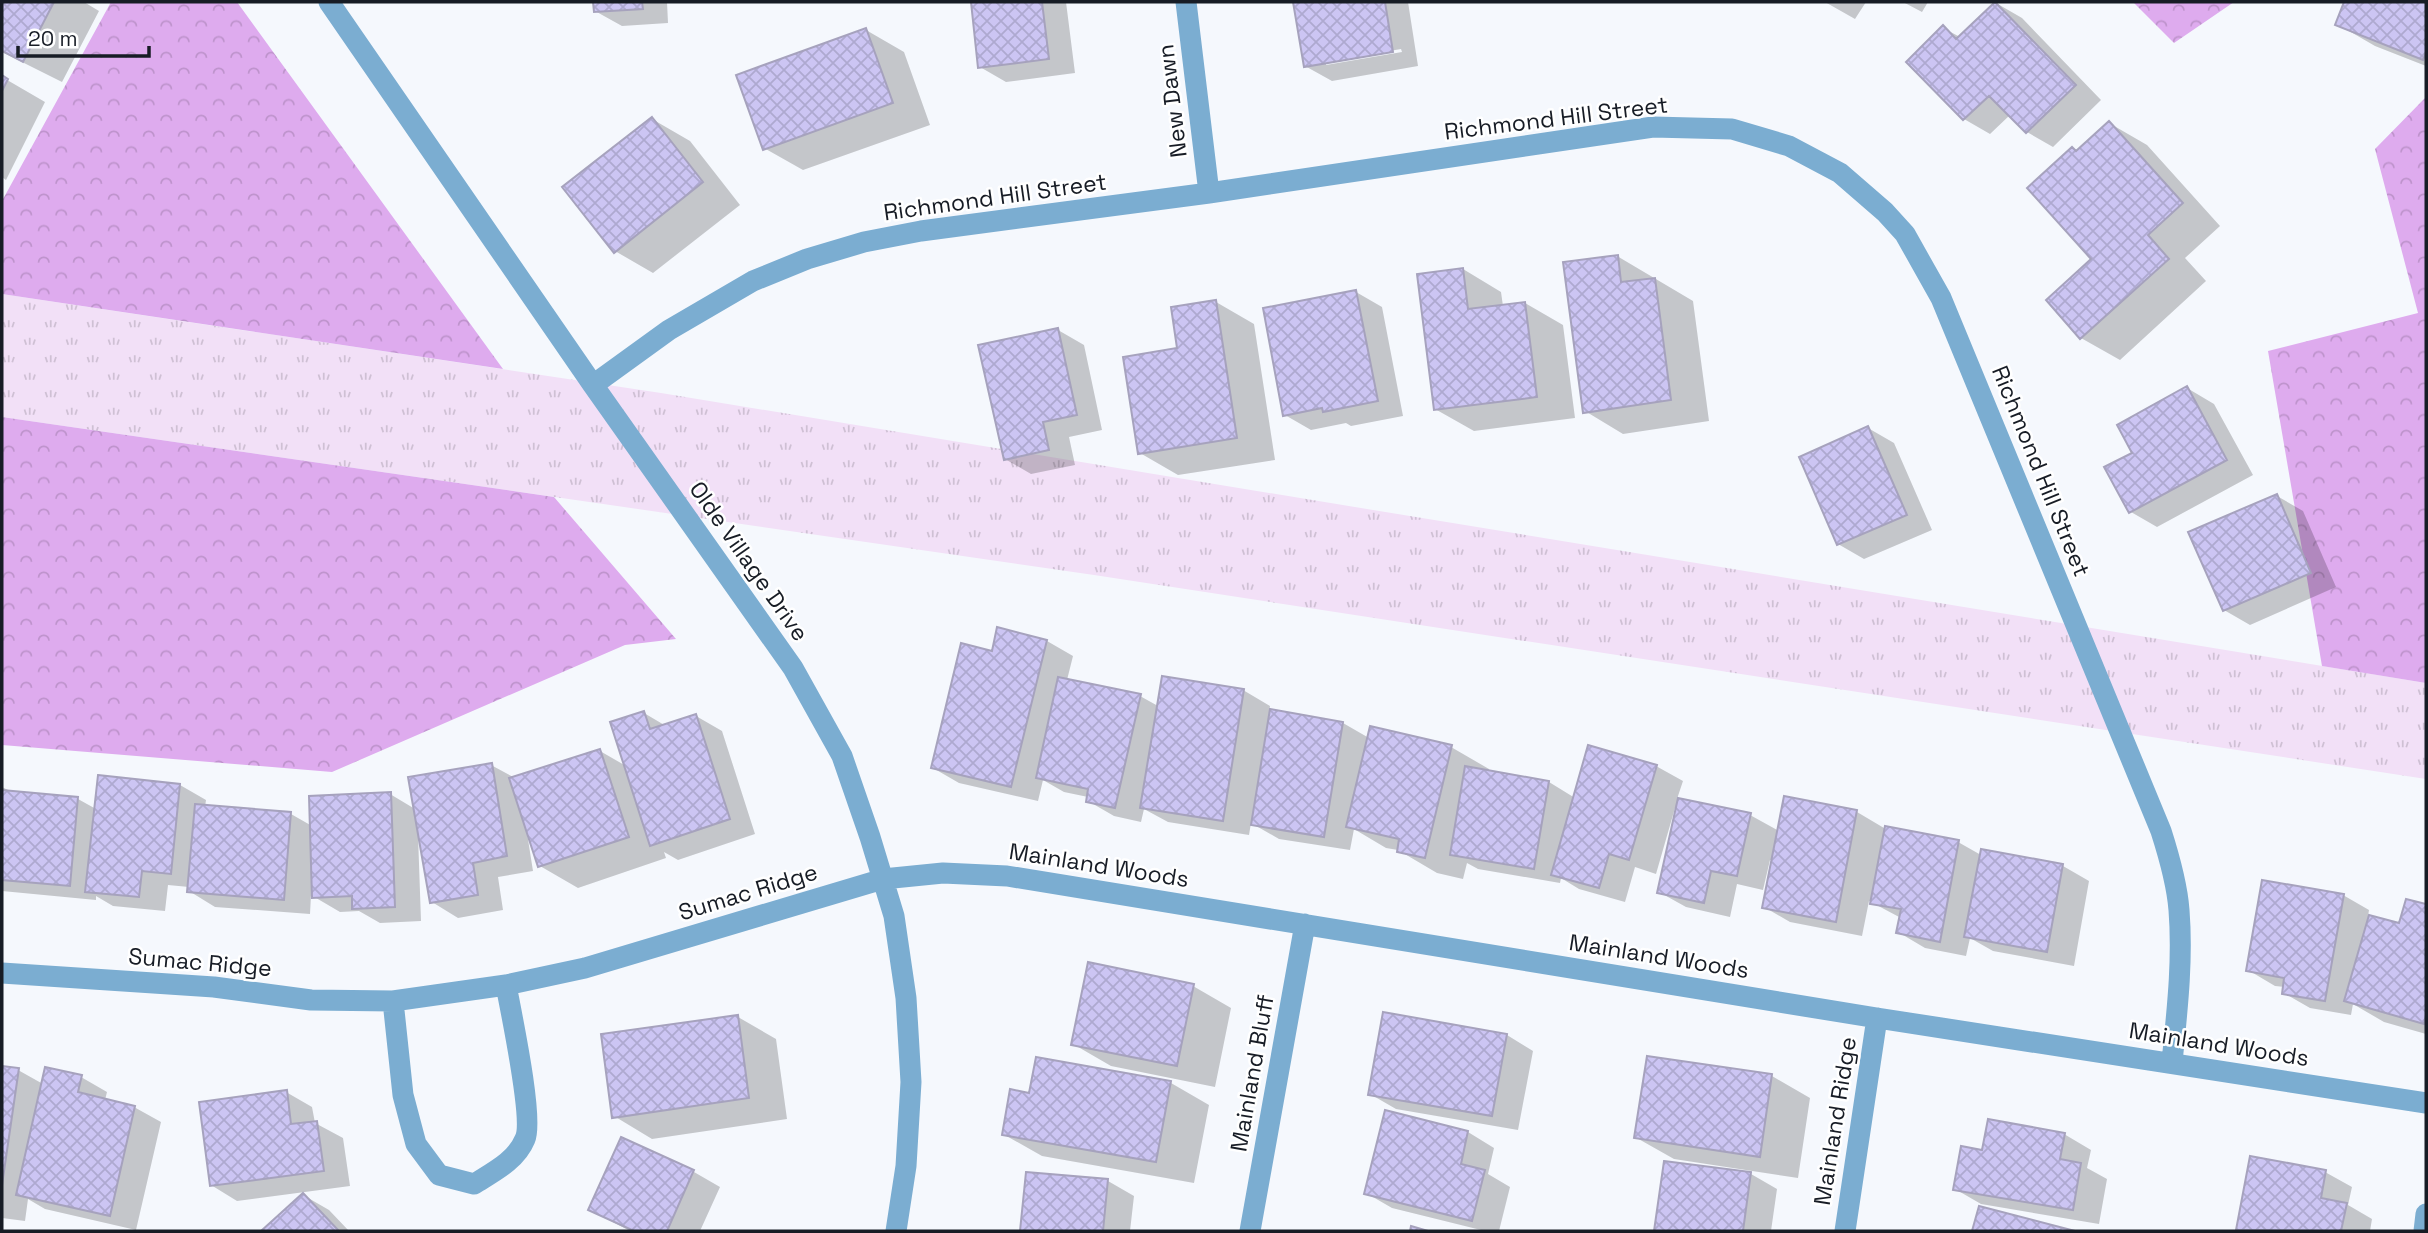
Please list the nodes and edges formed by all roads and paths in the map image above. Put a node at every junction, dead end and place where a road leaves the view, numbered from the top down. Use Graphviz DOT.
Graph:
graph roads {
  1 [pos="329,2"];
  2 [pos="1186,2"];
  3 [pos="1209,193"];
  4 [pos="593,385"];
  5 [pos="883,879"];
  6 [pos="1305,924"];
  7 [pos="2,973"];
  8 [pos="506,985"];
  9 [pos="393,1001"];
  10 [pos="1877,1018"];
  11 [pos="2172,1062"];
  12 [pos="2426,1103"];
  13 [pos="2426,1214"];
  14 [pos="896,1231"];
  15 [pos="1250,1231"];
  16 [pos="1845,1231"];
  17 [pos="2424,1231"];
  1 -- 4 [label="street, Olde Village Drive"];
  2 -- 3 [label="street, New Dawn"];
  3 -- 4 [label="street, Richmond Hill Street"];
  3 -- 11 [label="street, Richmond Hill Street"];
  4 -- 5 [label="street, Olde Village Drive"];
  5 -- 6 [label="street, Mainland Woods"];
  5 -- 8 [label="street, Sumac Ridge"];
  5 -- 14 [label="street, Olde Village Drive"];
  6 -- 10 [label="street, Mainland Woods"];
  6 -- 15 [label="street, Mainland Bluff"];
  7 -- 9 [label="street, Sumac Ridge"];
  8 -- 9 [label="street, Sumac Ridge"];
  8 -- 9 [label="street"];
  10 -- 11 [label="street, Mainland Woods"];
  10 -- 16 [label="street, Mainland Ridge"];
  11 -- 12 [label="street, Mainland Woods"];
  13 -- 17 [label="street"];
}
